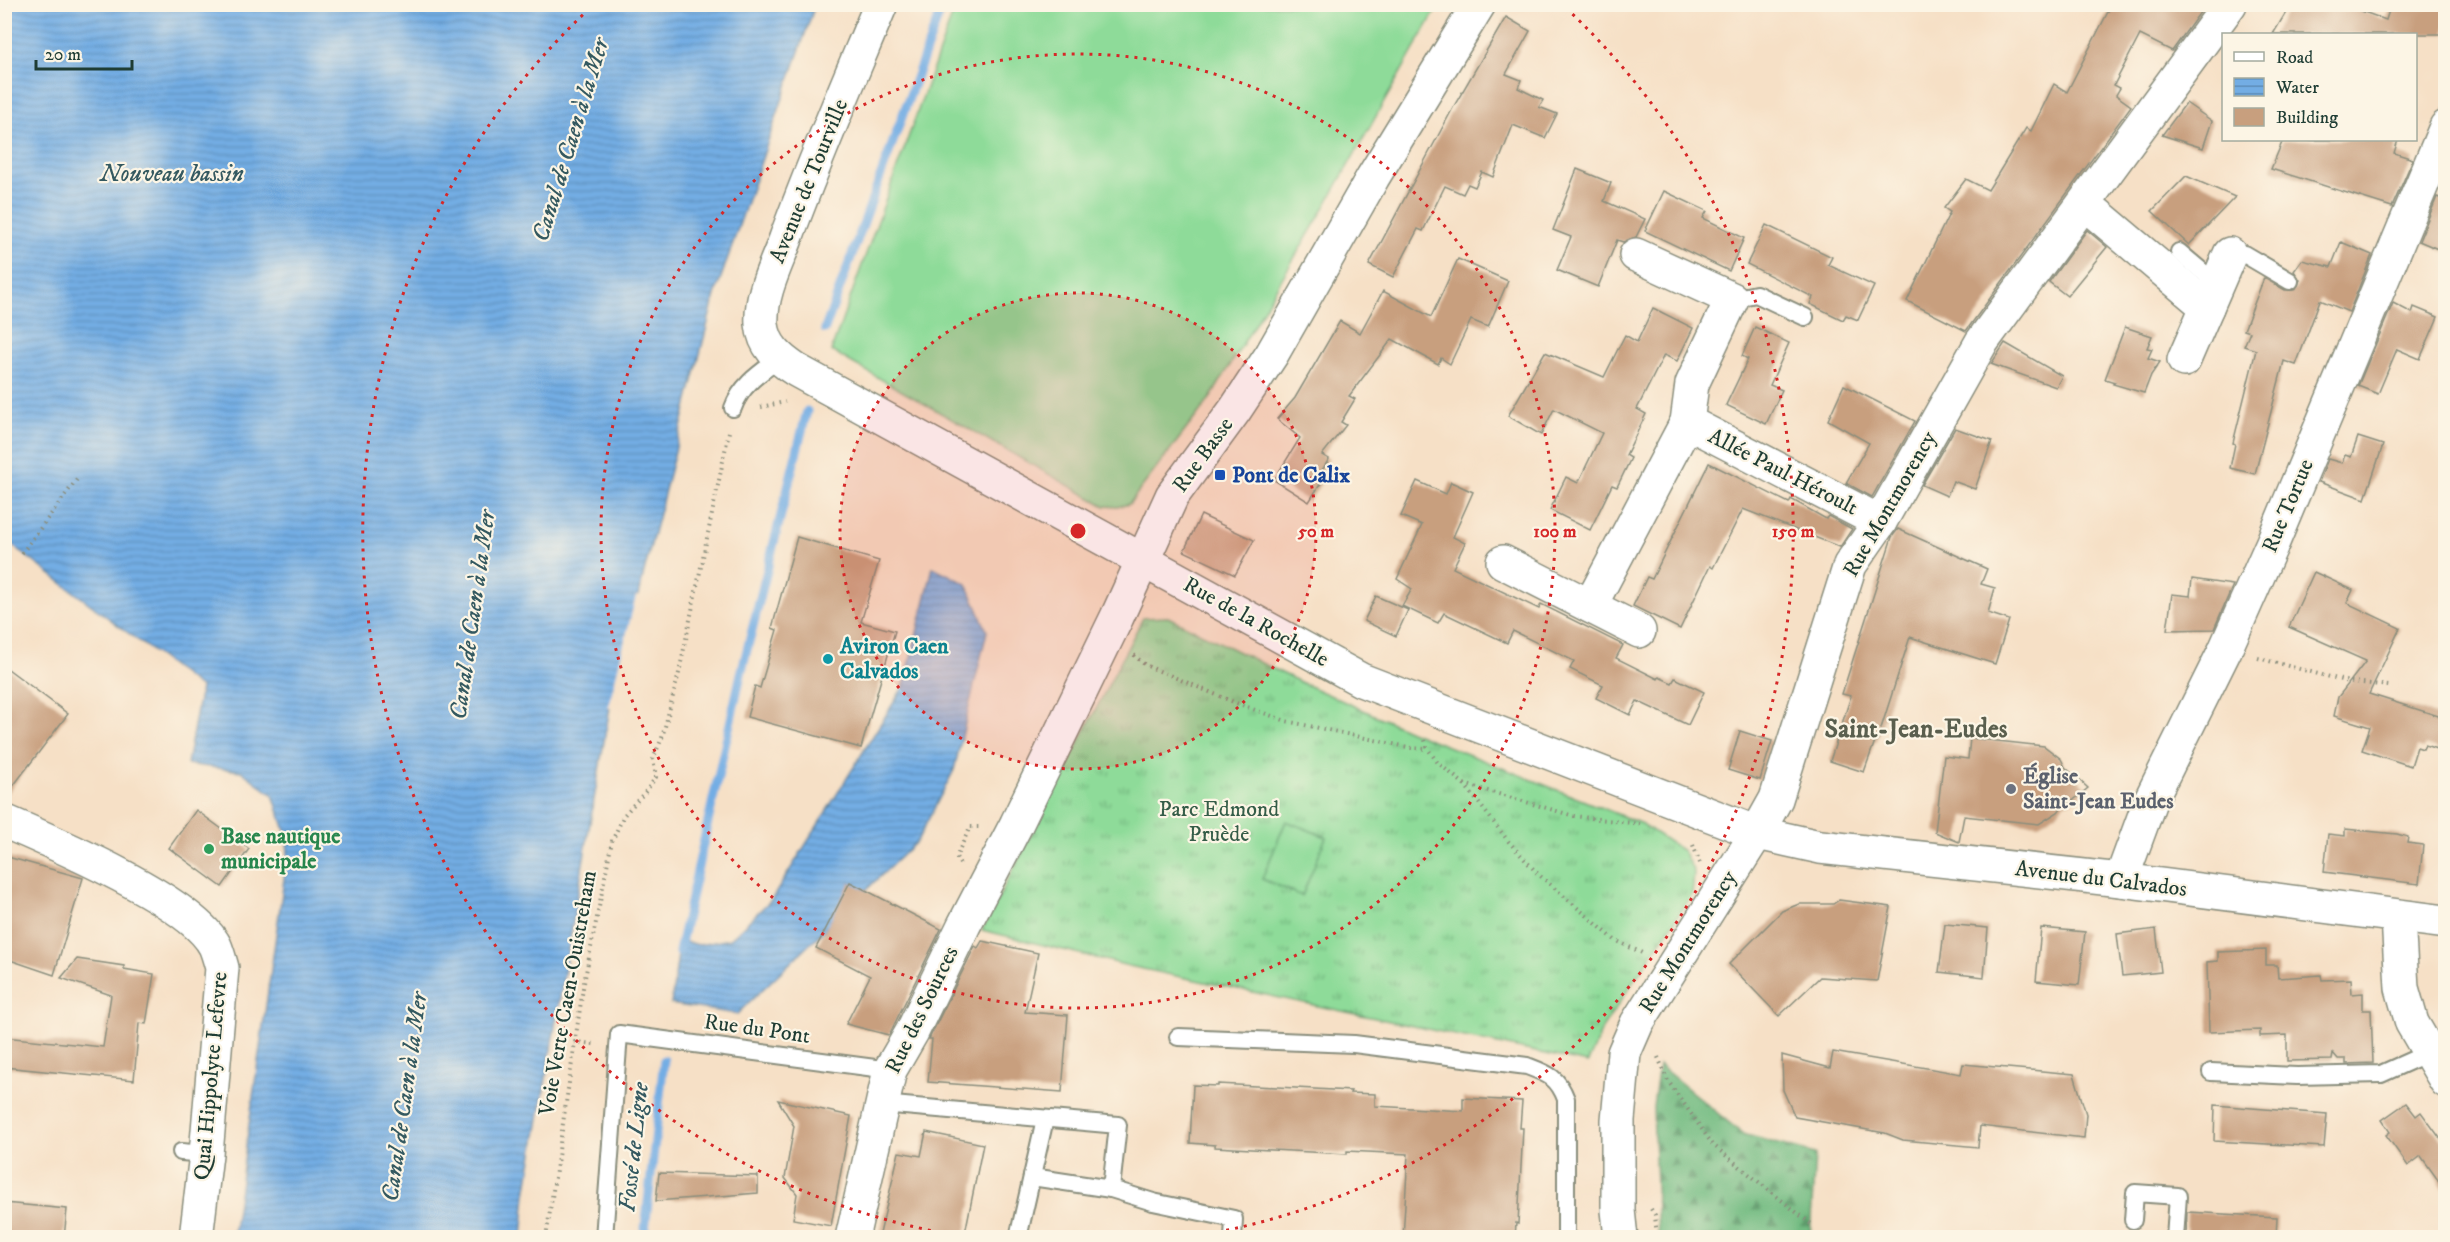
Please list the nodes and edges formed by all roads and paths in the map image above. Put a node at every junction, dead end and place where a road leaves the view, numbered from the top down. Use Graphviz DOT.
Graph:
graph roads {
  1 [pos="881,4"];
  2 [pos="1479,4"];
  3 [pos="2230,4"];
  4 [pos="2445,127"];
  5 [pos="2085,204"];
  6 [pos="2179,252"];
  7 [pos="1636,255"];
  8 [pos="2220,276"];
  9 [pos="2290,281"];
  10 [pos="1732,299"];
  11 [pos="1804,317"];
  12 [pos="779,359"];
  13 [pos="2184,360"];
  14 [pos="734,408"];
  15 [pos="1687,422"];
  16 [pos="78,478"];
  17 [pos="1880,522"];
  18 [pos="22,553"];
  19 [pos="1142,560"];
  20 [pos="1503,562"];
  21 [pos="1590,606"];
  22 [pos="1639,631"];
  23 [pos="1131,648"];
  24 [pos="2225,650"];
  25 [pos="2389,686"];
  26 [pos="1424,738"];
  27 [pos="1428,749"];
  28 [pos="1464,784"];
  29 [pos="4,820"];
  30 [pos="1650,825"];
  31 [pos="970,827"];
  32 [pos="1757,833"];
  33 [pos="1691,842"];
  34 [pos="956,857"];
  35 [pos="1701,869"];
  36 [pos="2121,880"];
  37 [pos="2398,917"];
  38 [pos="2445,922"];
  39 [pos="964,925"];
  40 [pos="1647,956"];
  41 [pos="1178,1037"];
  42 [pos="1642,1049"];
  43 [pos="2428,1053"];
  44 [pos="890,1070"];
  45 [pos="2211,1072"];
  46 [pos="2445,1081"];
  47 [pos="882,1104"];
  48 [pos="1045,1119"];
  49 [pos="1032,1177"];
  50 [pos="1111,1189"];
  51 [pos="2133,1220"];
  52 [pos="1810,1224"];
  53 [pos="196,1238"];
  54 [pos="546,1238"];
  55 [pos="604,1238"];
  56 [pos="852,1238"];
  57 [pos="1018,1238"];
  58 [pos="1233,1238"];
  59 [pos="1566,1238"];
  60 [pos="1621,1238"];
  61 [pos="2175,1238"];
  1 -- 12 [label="street, Avenue de Tourville"];
  2 -- 19 [label="street, Rue Basse"];
  3 -- 5 [label="street, Rue Montmorency"];
  4 -- 24 [label="street, Rue Tortue"];
  5 -- 8 [label="street"];
  5 -- 17 [label="street, Rue Montmorency"];
  6 -- 8 [label="lane"];
  7 -- 10 [label="street"];
  8 -- 9 [label="lane"];
  8 -- 13 [label="street"];
  10 -- 11 [label="lane"];
  10 -- 15 [label="street, Allée Paul Héroult"];
  12 -- 14 [label="lane"];
  12 -- 19 [label="street, Rue de la Rochelle"];
  14 -- 54 [label="path, Voie Verte Caen-Ouistreham"];
  15 -- 17 [label="street, Allée Paul Héroult"];
  15 -- 21 [label="street, Allée Paul Héroult"];
  16 -- 18 [label="path"];
  17 -- 32 [label="street, Rue Montmorency"];
  19 -- 32 [label="street, Rue de la Rochelle"];
  19 -- 39 [label="street, Rue Basse"];
  20 -- 21 [label="street"];
  21 -- 22 [label="street"];
  23 -- 27 [label="path"];
  24 -- 25 [label="path"];
  24 -- 36 [label="street, Rue Tortue"];
  26 -- 27 [label="path"];
  27 -- 28 [label="path"];
  28 -- 30 [label="path"];
  28 -- 40 [label="path"];
  29 -- 53 [label="street, Quai Hippolyte Lefevre"];
  31 -- 34 [label="path"];
  32 -- 36 [label="street, Avenue du Calvados"];
  32 -- 42 [label="street, Rue Montmorency"];
  33 -- 35 [label="path"];
  36 -- 37 [label="street, Avenue du Calvados"];
  37 -- 38 [label="street, Avenue du Calvados"];
  37 -- 43 [label="street"];
  39 -- 44 [label="street, Rue des Sources"];
  41 -- 59 [label="lane"];
  42 -- 52 [label="path"];
  42 -- 60 [label="street, Rue Montmorency"];
  43 -- 45 [label="lane"];
  43 -- 46 [label="street"];
  44 -- 47 [label="street, Rue des Sources"];
  44 -- 55 [label="lane, Rue du Pont"];
  47 -- 48 [label="lane"];
  47 -- 56 [label="street, Rue des Sources"];
  48 -- 49 [label="lane"];
  48 -- 50 [label="lane"];
  49 -- 50 [label="lane"];
  49 -- 57 [label="lane"];
  50 -- 58 [label="lane"];
  51 -- 61 [label="lane"];
}
